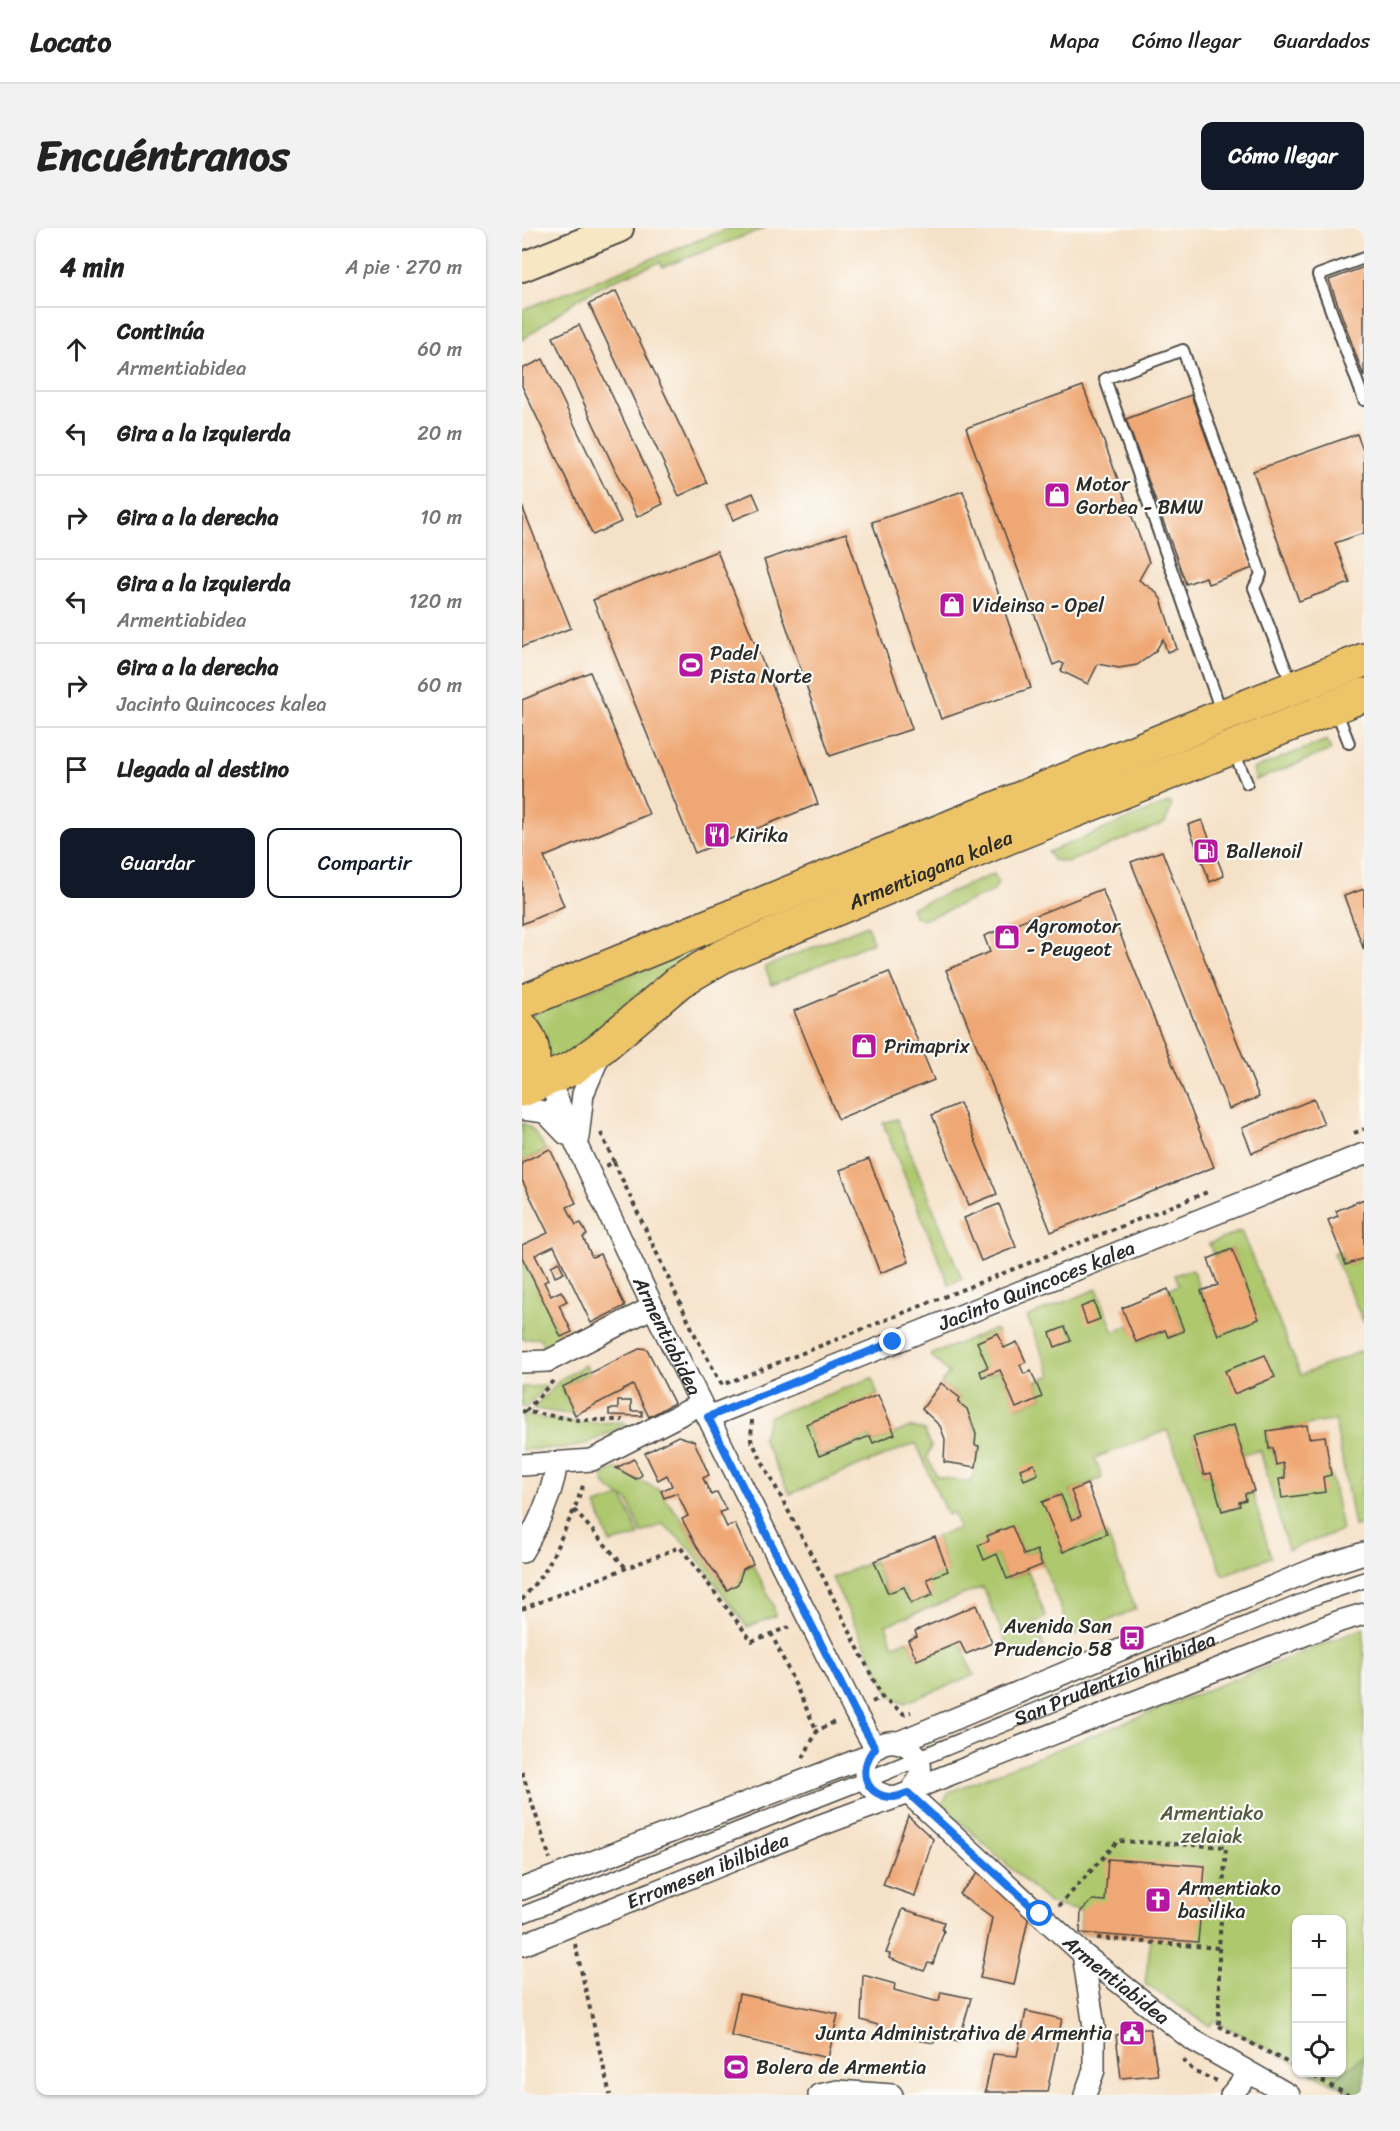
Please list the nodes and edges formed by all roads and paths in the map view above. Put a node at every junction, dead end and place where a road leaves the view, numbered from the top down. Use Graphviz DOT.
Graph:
graph roads {
  1 [pos="619,228"];
  2 [pos="1364,258"];
  3 [pos="522,267"];
  4 [pos="1364,400"];
  5 [pos="1364,660"];
  6 [pos="1293,688"];
  7 [pos="1349,701"];
  8 [pos="1222,716"];
  9 [pos="1349,743"];
  10 [pos="1232,747"];
  11 [pos="1247,783"];
  12 [pos="522,1002"];
  13 [pos="527,1036"];
  14 [pos="602,1047"];
  15 [pos="531,1084"];
  16 [pos="522,1108"];
  17 [pos="600,1128"];
  18 [pos="1364,1129"];
  19 [pos="1353,1134"];
  20 [pos="577,1146"];
  21 [pos="1364,1154"];
  22 [pos="614,1162"];
  23 [pos="589,1173"];
  24 [pos="1220,1187"];
  25 [pos="653,1307"];
  26 [pos="522,1362"];
  27 [pos="546,1377"];
  28 [pos="524,1411"];
  29 [pos="705,1411"];
  30 [pos="625,1420"];
  31 [pos="752,1420"];
  32 [pos="556,1464"];
  33 [pos="522,1465"];
  34 [pos="589,1478"];
  35 [pos="574,1510"];
  36 [pos="522,1552"];
  37 [pos="1364,1553"];
  38 [pos="626,1568"];
  39 [pos="1364,1580"];
  40 [pos="522,1600"];
  41 [pos="522,1609"];
  42 [pos="1364,1614"];
  43 [pos="784,1616"];
  44 [pos="771,1633"];
  45 [pos="882,1697"];
  46 [pos="855,1712"];
  47 [pos="914,1712"];
  48 [pos="817,1731"];
  49 [pos="899,1742"];
  50 [pos="871,1752"];
  51 [pos="918,1758"];
  52 [pos="866,1780"];
  53 [pos="803,1781"];
  54 [pos="904,1793"];
  55 [pos="522,1889"];
  56 [pos="1054,1911"];
  57 [pos="522,1915"];
  58 [pos="522,1945"];
  59 [pos="1088,1946"];
  60 [pos="1218,1948"];
  61 [pos="1181,2059"];
  62 [pos="1292,2065"];
  63 [pos="1314,2077"];
  64 [pos="1239,2086"];
  65 [pos="819,2095"];
  66 [pos="892,2095"];
  67 [pos="1085,2095"];
  68 [pos="1289,2095"];
  69 [pos="1348,2095"];
  1 -- 3 [label="main road"];
  2 -- 4 [label="lane"];
  5 -- 6 [label="main road, Armentiagana kalea"];
  6 -- 8 [label="main road, Armentiagana kalea"];
  6 -- 8 [label="lane"];
  7 -- 9 [label="lane"];
  7 -- 10 [label="main road, Armentiagana kalea"];
  8 -- 12 [label="main road, Armentiagana kalea"];
  10 -- 11 [label="lane"];
  10 -- 14 [label="main road, Armentiagana kalea"];
  13 -- 15 [label="main road"];
  14 -- 15 [label="main road, Armentiagana kalea"];
  14 -- 20 [label="street"];
  15 -- 20 [label="street, Armentiabidea"];
  16 -- 20 [label="street, Armentiabidea"];
  17 -- 22 [label="path"];
  18 -- 19 [label="path"];
  20 -- 23 [label="street, Armentiabidea"];
  21 -- 29 [label="street, Jacinto Quincoces kalea"];
  22 -- 23 [label="path"];
  22 -- 24 [label="path"];
  23 -- 25 [label="street, Armentiabidea"];
  25 -- 26 [label="street"];
  25 -- 29 [label="street, Armentiabidea"];
  27 -- 28 [label="path"];
  28 -- 30 [label="path"];
  29 -- 32 [label="street, Jacinto Quincoces kalea"];
  29 -- 46 [label="street, Armentiabidea"];
  31 -- 45 [label="path"];
  32 -- 33 [label="street, Jacinto Quincoces kalea"];
  32 -- 36 [label="street"];
  34 -- 35 [label="path"];
  35 -- 38 [label="path"];
  35 -- 40 [label="path"];
  37 -- 49 [label="street, San Prudentzio hiribidea"];
  38 -- 41 [label="path"];
  38 -- 44 [label="path"];
  39 -- 51 [label="street, San Prudentzio hiribidea"];
  42 -- 54 [label="street, San Prudentzio hiribidea"];
  43 -- 44 [label="path"];
  44 -- 48 [label="path"];
  45 -- 46 [label="path"];
  45 -- 47 [label="path"];
  46 -- 48 [label="path"];
  46 -- 50 [label="street, Armentiabidea"];
  48 -- 53 [label="path"];
  49 -- 50 [label="street, San Prudentzio hiribidea"];
  49 -- 51 [label="street"];
  50 -- 52 [label="street"];
  50 -- 53 [label="street"];
  51 -- 52 [label="street, San Prudentzio hiribidea"];
  51 -- 54 [label="street"];
  52 -- 54 [label="street, Armentiabidea"];
  52 -- 57 [label="street, Erromesen ibilbidea"];
  53 -- 55 [label="street"];
  54 -- 58 [label="street, Erromesen ibilbidea"];
  54 -- 59 [label="street, Armentiabidea"];
  56 -- 60 [label="path"];
  59 -- 60 [label="path"];
  59 -- 64 [label="street, Armentiabidea"];
  59 -- 67 [label="street"];
  60 -- 62 [label="path"];
  61 -- 64 [label="path"];
  63 -- 69 [label="path"];
  64 -- 68 [label="street, Armentiabidea"];
  65 -- 66 [label="street"];
}
